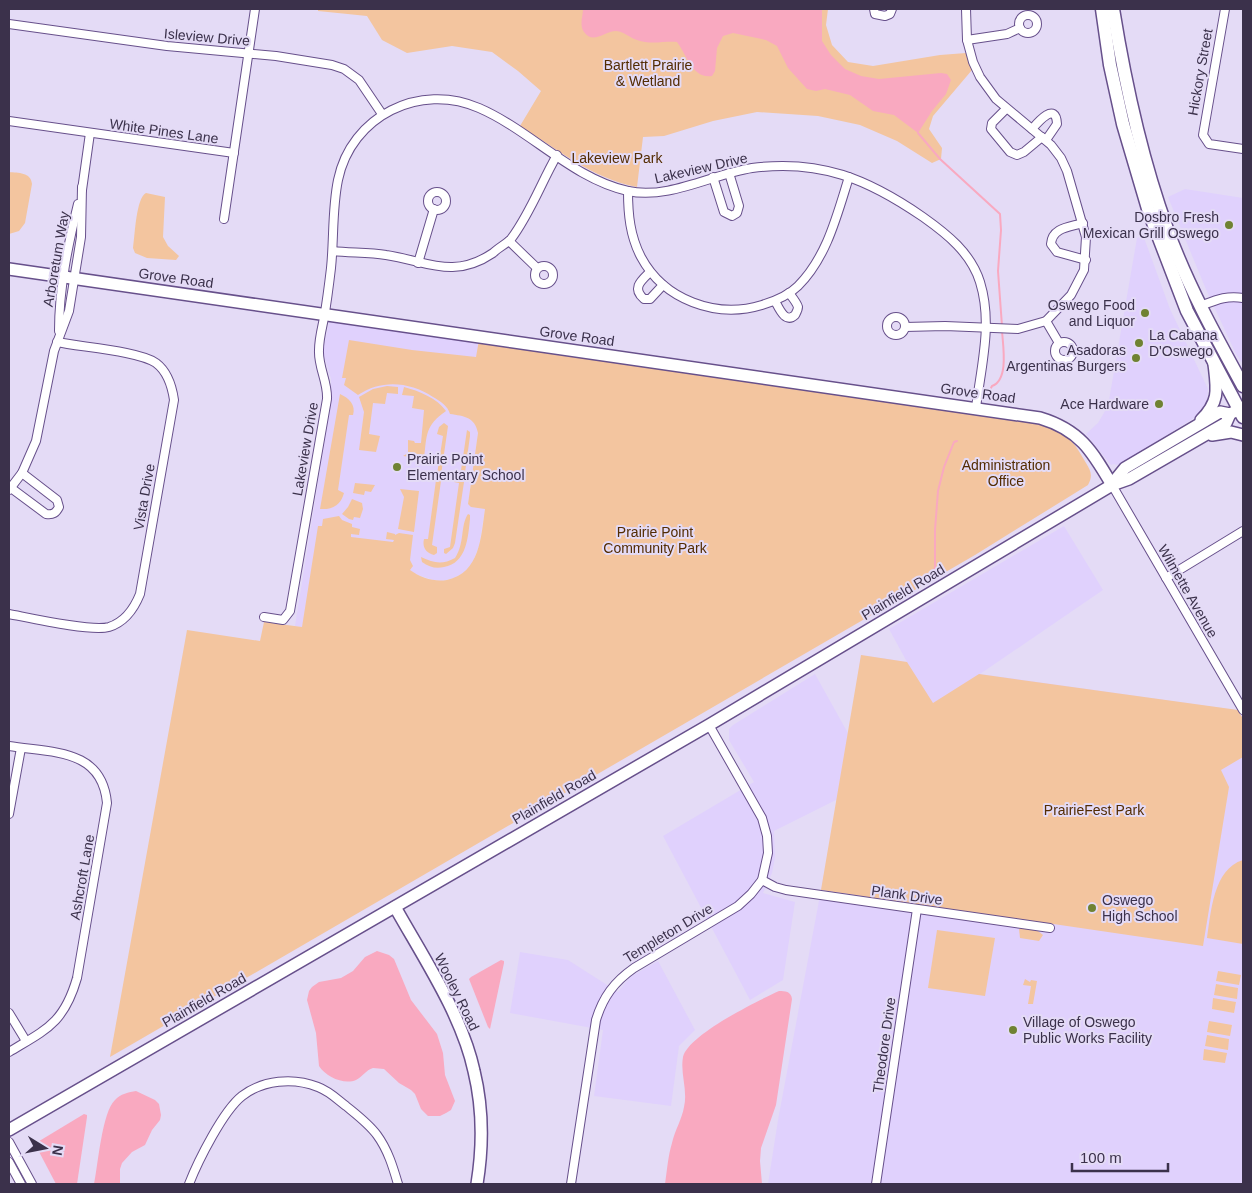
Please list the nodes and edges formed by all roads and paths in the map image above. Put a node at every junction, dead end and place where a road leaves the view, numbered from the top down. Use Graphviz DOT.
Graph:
graph roads {
  1 [pos="255,9"];
  2 [pos="874,9"];
  3 [pos="892,9"];
  4 [pos="898,9"];
  5 [pos="966,9"];
  6 [pos="1102,9"];
  7 [pos="1113,9"];
  8 [pos="1224,9"];
  9 [pos="9,24"];
  10 [pos="1020,28"];
  11 [pos="967,40"];
  12 [pos="249,52"];
  13 [pos="1006,108"];
  14 [pos="382,114"];
  15 [pos="9,121"];
  16 [pos="1032,129"];
  17 [pos="90,133"];
  18 [pos="1044,139"];
  19 [pos="1243,149"];
  20 [pos="234,153"];
  21 [pos="557,155"];
  22 [pos="729,173"];
  23 [pos="849,177"];
  24 [pos="713,178"];
  25 [pos="628,191"];
  26 [pos="434,210"];
  27 [pos="224,219"];
  28 [pos="1083,223"];
  29 [pos="510,241"];
  30 [pos="333,251"];
  31 [pos="1086,260"];
  32 [pos="418,263"];
  33 [pos="537,268"];
  34 [pos="9,269"];
  35 [pos="650,272"];
  36 [pos="69,278"];
  37 [pos="662,285"];
  38 [pos="789,293"];
  39 [pos="1243,298"];
  40 [pos="775,301"];
  41 [pos="1200,306"];
  42 [pos="325,314"];
  43 [pos="1046,321"];
  44 [pos="905,327"];
  45 [pos="987,329"];
  46 [pos="58,339"];
  47 [pos="1059,343"];
  48 [pos="1214,362"];
  49 [pos="1243,386"];
  50 [pos="976,408"];
  51 [pos="1239,412"];
  52 [pos="1194,427"];
  53 [pos="1243,435"];
  54 [pos="1200,438"];
  55 [pos="22,473"];
  56 [pos="9,476"];
  57 [pos="17,481"];
  58 [pos="1112,485"];
  59 [pos="10,489"];
  60 [pos="1243,531"];
  61 [pos="1166,578"];
  62 [pos="9,614"];
  63 [pos="264,617"];
  64 [pos="1243,710"];
  65 [pos="709,725"];
  66 [pos="9,746"];
  67 [pos="20,748"];
  68 [pos="9,814"];
  69 [pos="762,880"];
  70 [pos="395,907"];
  71 [pos="917,909"];
  72 [pos="1050,928"];
  73 [pos="9,1013"];
  74 [pos="26,1041"];
  75 [pos="9,1052"];
  76 [pos="9,1130"];
  77 [pos="9,1142"];
  78 [pos="9,1162"];
  79 [pos="21,1184"];
  80 [pos="32,1184"];
  81 [pos="189,1184"];
  82 [pos="398,1184"];
  83 [pos="477,1184"];
  84 [pos="571,1184"];
  85 [pos="876,1184"];
  1 -- 12 [label="street"];
  2 -- 3 [label="street"];
  3 -- 4 [label="street"];
  5 -- 11 [label="street"];
  6 -- 48 [label="main road"];
  7 -- 41 [label="main road"];
  8 -- 19 [label="street, Hickory Street"];
  9 -- 12 [label="street, Isleview Drive"];
  10 -- 11 [label="street"];
  11 -- 13 [label="street"];
  12 -- 14 [label="street, Isleview Drive"];
  12 -- 20 [label="street"];
  13 -- 16 [label="street"];
  13 -- 18 [label="street"];
  14 -- 21 [label="street, Lakeview Drive"];
  14 -- 30 [label="street, Lakeview Drive"];
  15 -- 17 [label="street, White Pines Lane"];
  16 -- 18 [label="street"];
  16 -- 18 [label="street"];
  17 -- 20 [label="street, White Pines Lane"];
  17 -- 36 [label="street, Arboretum Way"];
  18 -- 28 [label="street"];
  20 -- 27 [label="street"];
  21 -- 25 [label="street, Lakeview Drive"];
  21 -- 29 [label="street"];
  22 -- 23 [label="street, Lakeview Drive"];
  22 -- 24 [label="street, Lakeview Drive"];
  22 -- 24 [label="street"];
  23 -- 38 [label="street"];
  23 -- 45 [label="street, Lakeview Drive"];
  24 -- 25 [label="street, Lakeview Drive"];
  25 -- 35 [label="street"];
  26 -- 32 [label="street"];
  28 -- 31 [label="street"];
  28 -- 31 [label="street"];
  29 -- 32 [label="street"];
  29 -- 33 [label="street"];
  30 -- 32 [label="street"];
  30 -- 42 [label="street, Lakeview Drive"];
  31 -- 43 [label="street"];
  34 -- 36 [label="main road, Grove Road"];
  35 -- 37 [label="street"];
  35 -- 37 [label="street"];
  36 -- 42 [label="main road, Grove Road"];
  36 -- 46 [label="street, Arboretum Way"];
  37 -- 40 [label="street"];
  38 -- 40 [label="street"];
  38 -- 40 [label="street"];
  39 -- 41 [label="street"];
  41 -- 49 [label="main road"];
  42 -- 50 [label="main road, Grove Road"];
  42 -- 63 [label="street, Lakeview Drive"];
  43 -- 45 [label="street"];
  43 -- 47 [label="street"];
  44 -- 45 [label="street"];
  45 -- 50 [label="street, Lakeview Drive"];
  46 -- 55 [label="street, Arboretum Way"];
  46 -- 62 [label="street, Vista Drive"];
  48 -- 51 [label="main road"];
  48 -- 52 [label="main road"];
  50 -- 58 [label="main road, Grove Road"];
  51 -- 52 [label="main road, Plainfield Road"];
  51 -- 54 [label="main road, Plainfield Road"];
  52 -- 58 [label="main road, Plainfield Road"];
  53 -- 54 [label="main road"];
  54 -- 58 [label="main road, Plainfield Road"];
  55 -- 57 [label="street, Arboretum Way"];
  55 -- 59 [label="street"];
  56 -- 57 [label="street"];
  57 -- 59 [label="street, Arboretum Way"];
  58 -- 61 [label="street, Wilmette Avenue"];
  58 -- 65 [label="main road, Plainfield Road"];
  60 -- 61 [label="street"];
  61 -- 64 [label="street, Wilmette Avenue"];
  65 -- 69 [label="street, Templeton Drive"];
  65 -- 70 [label="main road, Plainfield Road"];
  66 -- 67 [label="street, Ashcroft Lane"];
  67 -- 68 [label="street"];
  67 -- 74 [label="street, Ashcroft Lane"];
  69 -- 71 [label="street, Plank Drive"];
  69 -- 84 [label="street, Templeton Drive"];
  70 -- 76 [label="main road, Plainfield Road"];
  70 -- 83 [label="main road, Wooley Road"];
  71 -- 72 [label="street, Plank Drive"];
  71 -- 85 [label="street, Theodore Drive"];
  73 -- 74 [label="street"];
  74 -- 75 [label="street, Ashcroft Lane"];
  77 -- 80 [label="street"];
  78 -- 79 [label="street"];
  81 -- 82 [label="street"];
}
